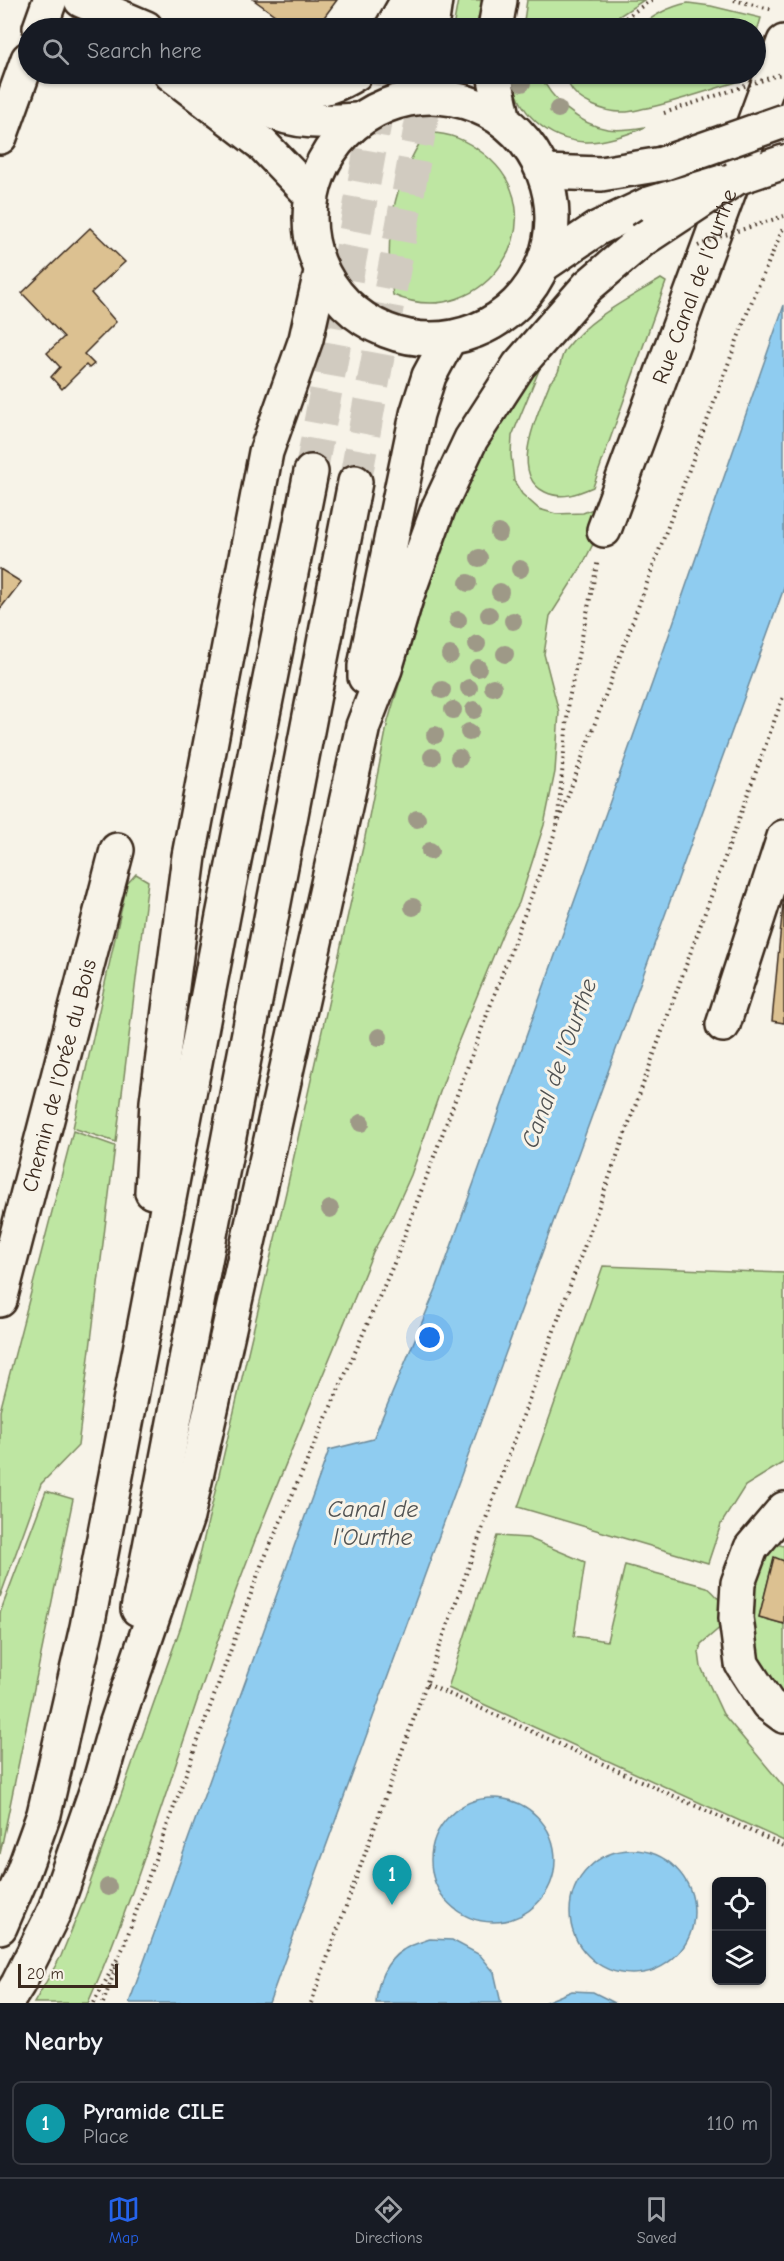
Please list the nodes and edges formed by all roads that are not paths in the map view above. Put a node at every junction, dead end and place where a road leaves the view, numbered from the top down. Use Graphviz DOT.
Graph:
graph roads {
  1 [pos="50,0"];
  2 [pos="408,0"];
  3 [pos="435,0"];
  4 [pos="500,0"];
  5 [pos="100,12"];
  6 [pos="44,18"];
  7 [pos="117,18"];
  8 [pos="398,18"];
  9 [pos="432,18"];
  10 [pos="497,18"];
  11 [pos="784,42"];
  12 [pos="19,84"];
  13 [pos="184,84"];
  14 [pos="231,84"];
  15 [pos="266,84"];
  16 [pos="336,84"];
  17 [pos="496,84"];
  18 [pos="407,86"];
  19 [pos="357,120"];
  20 [pos="504,121"];
  21 [pos="784,121"];
  22 [pos="0,137"];
  23 [pos="784,162"];
  24 [pos="544,172"];
  25 [pos="736,178"];
  26 [pos="311,195"];
  27 [pos="543,265"];
  28 [pos="321,272"];
  29 [pos="449,339"];
  30 [pos="311,472"];
  31 [pos="355,482"];
  32 [pos="604,530"];
  33 [pos="363,726"];
  34 [pos="784,837"];
  35 [pos="117,850"];
  36 [pos="723,1025"];
  37 [pos="0,1300"];
  38 [pos="146,1317"];
  39 [pos="784,1509"];
  40 [pos="784,1716"];
  41 [pos="115,1728"];
  42 [pos="0,1927"];
  43 [pos="6,2003"];
  1 -- 6 [label="main road"];
  2 -- 8 [label="main road"];
  3 -- 9 [label="main road"];
  4 -- 10 [label="main road"];
  5 -- 7 [label="main road"];
  11 -- 32 [label="main road, Rue Canal de l'Ourthe"];
  12 -- 22 [label="main road"];
  13 -- 26 [label="main road"];
  14 -- 19 [label="main road"];
  15 -- 16 [label="main road"];
  17 -- 20 [label="main road"];
  18 -- 19 [label="main road"];
  18 -- 20 [label="main road"];
  19 -- 26 [label="main road"];
  20 -- 24 [label="main road"];
  21 -- 24 [label="main road, bridge"];
  23 -- 25 [label="main road"];
  24 -- 27 [label="main road"];
  25 -- 27 [label="main road, bridge"];
  25 -- 33 [label="main road, bridge"];
  26 -- 28 [label="main road"];
  27 -- 29 [label="main road"];
  28 -- 29 [label="main road"];
  28 -- 38 [label="main road"];
  29 -- 33 [label="main road"];
  30 -- 38 [label="main road"];
  31 -- 41 [label="main road"];
  33 -- 41 [label="main road"];
  34 -- 36 [label="main road"];
  35 -- 37 [label="main road, Chemin de l'Orée du Bois"];
  38 -- 42 [label="main road"];
  39 -- 40 [label="main road"];
  41 -- 43 [label="main road"];
}
